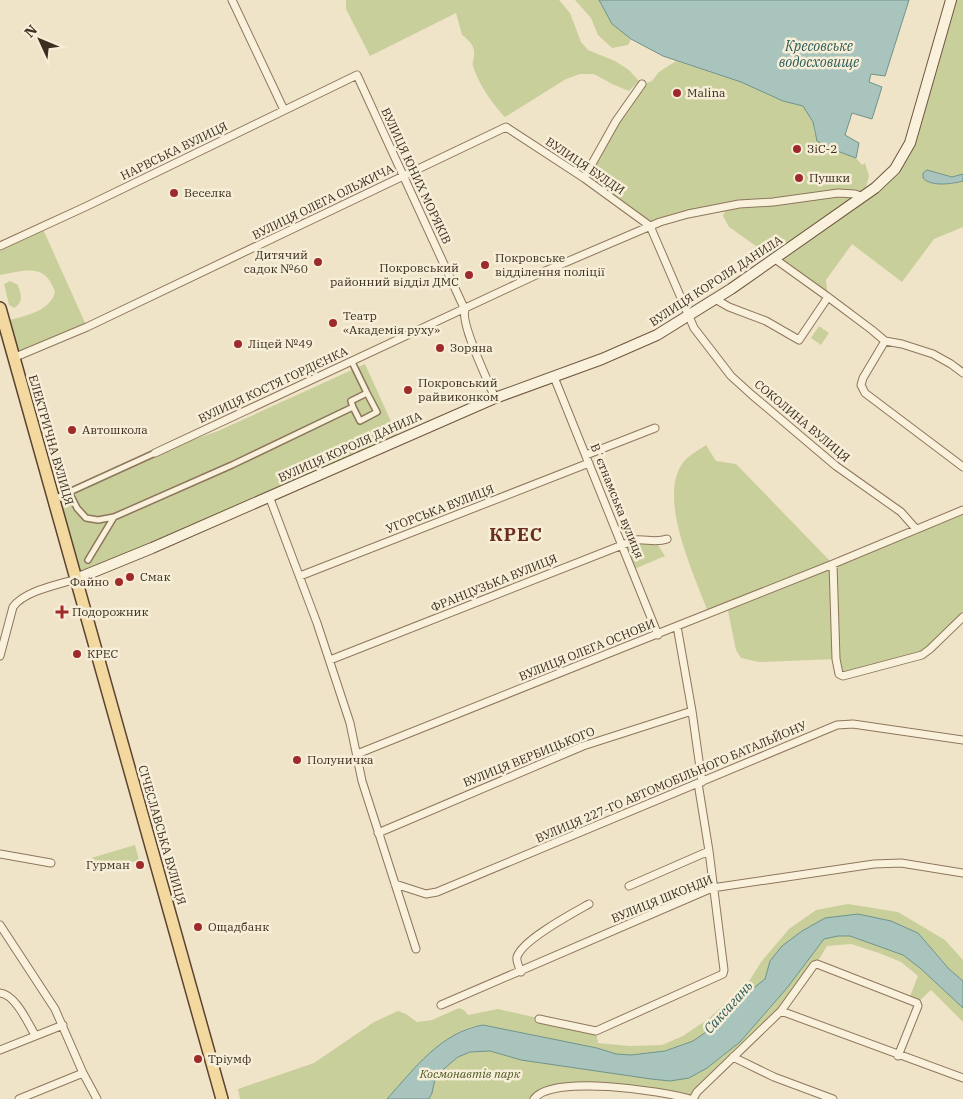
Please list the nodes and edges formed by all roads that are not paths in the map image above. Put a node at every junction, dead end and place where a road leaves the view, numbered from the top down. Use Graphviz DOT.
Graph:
graph roads {
  1 [pos="232,0"];
  2 [pos="951,0"];
  3 [pos="357,74"];
  4 [pos="642,84"];
  5 [pos="284,110"];
  6 [pos="506,127"];
  7 [pos="402,175"];
  8 [pos="584,178"];
  9 [pos="863,197"];
  10 [pos="650,226"];
  11 [pos="0,246"];
  12 [pos="774,259"];
  13 [pos="828,297"];
  14 [pos="715,299"];
  15 [pos="0,308"];
  16 [pos="465,310"];
  17 [pos="690,316"];
  18 [pos="885,341"];
  19 [pos="13,358"];
  20 [pos="352,362"];
  21 [pos="963,373"];
  22 [pos="554,377"];
  23 [pos="367,393"];
  24 [pos="495,398"];
  25 [pos="354,407"];
  26 [pos="656,428"];
  27 [pos="156,453"];
  28 [pos="586,455"];
  29 [pos="589,463"];
  30 [pos="963,467"];
  31 [pos="69,492"];
  32 [pos="269,496"];
  33 [pos="53,499"];
  34 [pos="963,510"];
  35 [pos="114,517"];
  36 [pos="916,528"];
  37 [pos="667,539"];
  38 [pos="622,545"];
  39 [pos="88,560"];
  40 [pos="833,564"];
  41 [pos="300,576"];
  42 [pos="76,579"];
  43 [pos="963,617"];
  44 [pos="677,626"];
  45 [pos="658,634"];
  46 [pos="0,656"];
  47 [pos="330,660"];
  48 [pos="692,711"];
  49 [pos="963,740"];
  50 [pos="358,754"];
  51 [pos="700,782"];
  52 [pos="378,833"];
  53 [pos="709,851"];
  54 [pos="0,854"];
  55 [pos="52,863"];
  56 [pos="963,873"];
  57 [pos="395,884"];
  58 [pos="629,886"];
  59 [pos="712,888"];
  60 [pos="589,904"];
  61 [pos="0,925"];
  62 [pos="416,949"];
  63 [pos="521,972"];
  64 [pos="0,993"];
  65 [pos="441,1005"];
  66 [pos="780,1011"];
  67 [pos="539,1019"];
  68 [pos="63,1025"];
  69 [pos="35,1036"];
  70 [pos="0,1050"];
  71 [pos="898,1056"];
  72 [pos="733,1057"];
  73 [pos="83,1073"];
  74 [pos="963,1078"];
  75 [pos="19,1099"];
  76 [pos="97,1099"];
  77 [pos="222,1099"];
  78 [pos="534,1099"];
  79 [pos="692,1099"];
  80 [pos="833,1099"];
  1 -- 5 [label="street"];
  2 -- 9 [label="main road"];
  3 -- 5 [label="street, НАРВСЬКА ВУЛИЦЯ"];
  3 -- 7 [label="street, ВУЛИЦЯ ЮНИХ МОРЯКІВ"];
  4 -- 8 [label="street"];
  5 -- 11 [label="street, НАРВСЬКА ВУЛИЦЯ"];
  6 -- 7 [label="street, ВУЛИЦЯ ОЛЕГА ОЛЬЖИЧА"];
  6 -- 8 [label="street, ВУЛИЦЯ БУЛДИ"];
  7 -- 16 [label="street, ВУЛИЦЯ ЮНИХ МОРЯКІВ"];
  7 -- 19 [label="street, ВУЛИЦЯ ОЛЕГА ОЛЬЖИЧА"];
  8 -- 10 [label="street, ВУЛИЦЯ БУЛДИ"];
  9 -- 10 [label="street, ВУЛИЦЯ КОСТЯ ГОРДІЄНКА"];
  9 -- 12 [label="main road, ВУЛИЦЯ КОРОЛЯ ДАНИЛА"];
  10 -- 16 [label="street, ВУЛИЦЯ КОСТЯ ГОРДІЄНКА"];
  10 -- 17 [label="street, СОКОЛИНА ВУЛИЦЯ"];
  12 -- 13 [label="street"];
  12 -- 14 [label="main road, ВУЛИЦЯ КОРОЛЯ ДАНИЛА"];
  13 -- 14 [label="street"];
  13 -- 18 [label="street"];
  14 -- 17 [label="main road, ВУЛИЦЯ КОРОЛЯ ДАНИЛА"];
  15 -- 19 [label="main road, ЕЛЕКТРИЧНА ВУЛИЦЯ"];
  16 -- 20 [label="street, ВУЛИЦЯ КОСТЯ ГОРДІЄНКА"];
  16 -- 24 [label="street, ВУЛИЦЯ ЮНИХ МОРЯКІВ"];
  17 -- 22 [label="main road, ВУЛИЦЯ КОРОЛЯ ДАНИЛА"];
  17 -- 36 [label="street, СОКОЛИНА ВУЛИЦЯ"];
  18 -- 21 [label="street"];
  18 -- 30 [label="street"];
  19 -- 33 [label="main road, ЕЛЕКТРИЧНА ВУЛИЦЯ"];
  20 -- 23 [label="street"];
  20 -- 27 [label="street, ВУЛИЦЯ КОСТЯ ГОРДІЄНКА"];
  22 -- 24 [label="main road, ВУЛИЦЯ КОРОЛЯ ДАНИЛА"];
  22 -- 28 [label="street, Вʼєтнамська вулиця"];
  23 -- 25 [label="street"];
  23 -- 25 [label="street"];
  24 -- 32 [label="main road, ВУЛИЦЯ КОРОЛЯ ДАНИЛА"];
  25 -- 35 [label="street"];
  26 -- 28 [label="street"];
  27 -- 31 [label="street, ВУЛИЦЯ КОСТЯ ГОРДІЄНКА"];
  28 -- 29 [label="street, Вʼєтнамська вулиця"];
  29 -- 38 [label="street, Вʼєтнамська вулиця"];
  29 -- 41 [label="street, УГОРСЬКА ВУЛИЦЯ"];
  31 -- 33 [label="street, ВУЛИЦЯ КОСТЯ ГОРДІЄНКА"];
  31 -- 35 [label="street"];
  32 -- 41 [label="street"];
  32 -- 42 [label="main road, ВУЛИЦЯ КОРОЛЯ ДАНИЛА"];
  33 -- 42 [label="main road, ЕЛЕКТРИЧНА ВУЛИЦЯ"];
  34 -- 36 [label="street, ВУЛИЦЯ ОЛЕГА ОСНОВИ"];
  35 -- 39 [label="street"];
  36 -- 40 [label="street, ВУЛИЦЯ ОЛЕГА ОСНОВИ"];
  37 -- 38 [label="street, ФРАНЦУЗЬКА ВУЛИЦЯ"];
  38 -- 45 [label="street, Вʼєтнамська вулиця"];
  38 -- 47 [label="street, ФРАНЦУЗЬКА ВУЛИЦЯ"];
  40 -- 43 [label="street"];
  40 -- 44 [label="street, ВУЛИЦЯ ОЛЕГА ОСНОВИ"];
  41 -- 47 [label="street"];
  42 -- 46 [label="street"];
  42 -- 77 [label="main road, СІЧЕСЛАВСЬКА ВУЛИЦЯ"];
  44 -- 45 [label="street, ВУЛИЦЯ ОЛЕГА ОСНОВИ"];
  44 -- 48 [label="street"];
  45 -- 50 [label="street, ВУЛИЦЯ ОЛЕГА ОСНОВИ"];
  47 -- 50 [label="street"];
  48 -- 51 [label="street"];
  48 -- 52 [label="street, ВУЛИЦЯ ВЕРБИЦЬКОГО"];
  49 -- 51 [label="street, ВУЛИЦЯ 227-ГО АВТОМОБІЛЬНОГО БАТАЛЬЙОНУ"];
  50 -- 52 [label="street"];
  51 -- 53 [label="street"];
  51 -- 57 [label="street, ВУЛИЦЯ 227-ГО АВТОМОБІЛЬНОГО БАТАЛЬЙОНУ"];
  52 -- 57 [label="street"];
  53 -- 58 [label="street"];
  53 -- 59 [label="street"];
  54 -- 55 [label="street"];
  56 -- 59 [label="street, ВУЛИЦЯ ШКОНДИ"];
  57 -- 62 [label="street"];
  59 -- 63 [label="street, ВУЛИЦЯ ШКОНДИ"];
  59 -- 67 [label="street"];
  60 -- 63 [label="street"];
  61 -- 68 [label="street"];
  63 -- 65 [label="street, ВУЛИЦЯ ШКОНДИ"];
  64 -- 69 [label="street"];
  66 -- 71 [label="street"];
  66 -- 71 [label="street"];
  66 -- 72 [label="street"];
  68 -- 69 [label="street"];
  68 -- 73 [label="street"];
  69 -- 70 [label="street"];
  71 -- 74 [label="street"];
  72 -- 79 [label="street"];
  72 -- 80 [label="street"];
  73 -- 75 [label="street"];
  73 -- 76 [label="street"];
  78 -- 79 [label="street"];
}
